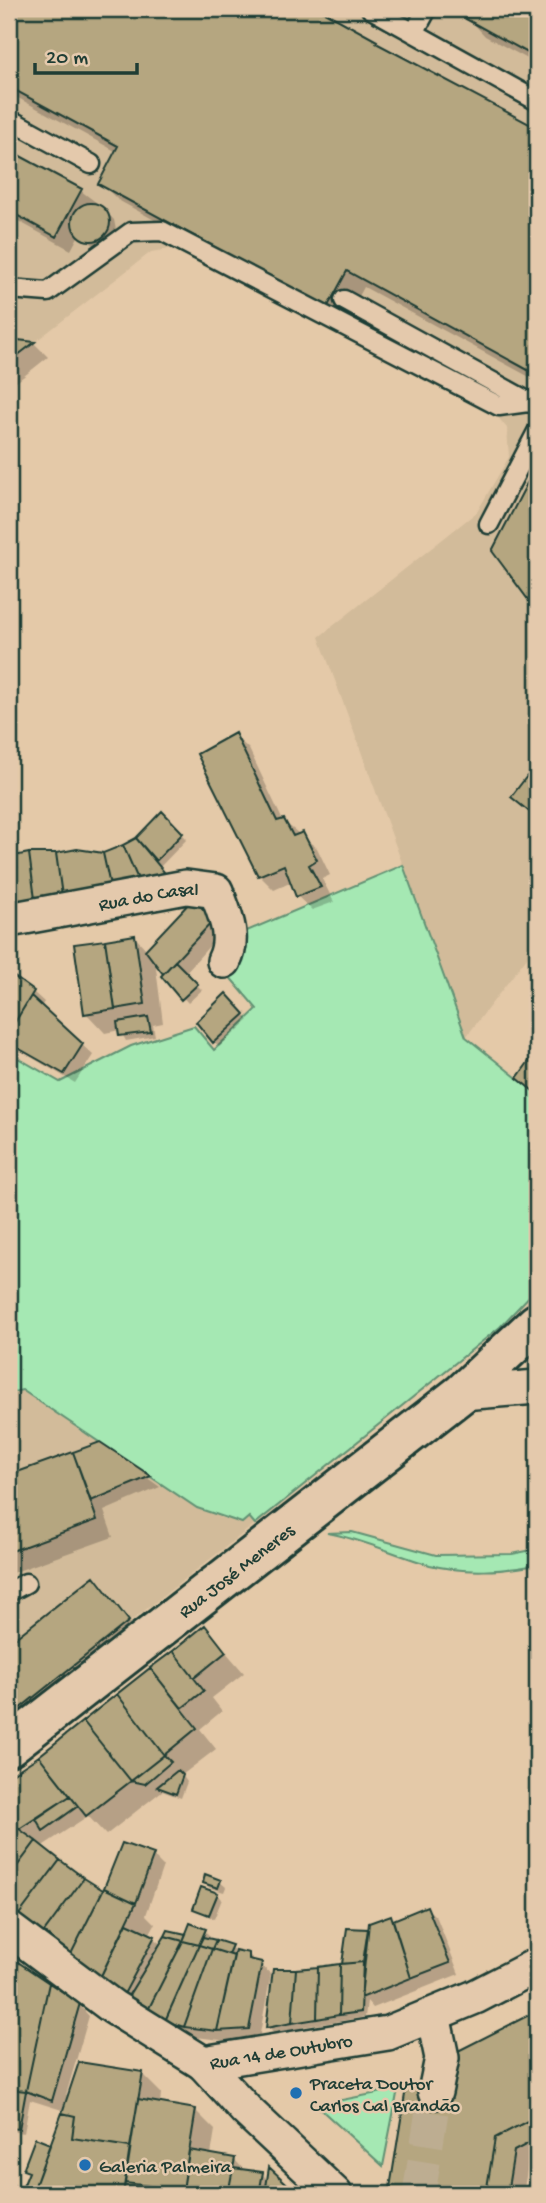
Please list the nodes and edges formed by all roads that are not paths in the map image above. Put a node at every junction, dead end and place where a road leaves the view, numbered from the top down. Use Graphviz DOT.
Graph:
graph roads {
  1 [pos="371,9"];
  2 [pos="427,9"];
  3 [pos="414,33"];
  4 [pos="537,101"];
  5 [pos="9,119"];
  6 [pos="91,163"];
  7 [pos="9,289"];
  8 [pos="344,300"];
  9 [pos="533,404"];
  10 [pos="537,432"];
  11 [pos="489,524"];
  12 [pos="9,920"];
  13 [pos="224,961"];
  14 [pos="537,1323"];
  15 [pos="537,1387"];
  16 [pos="462,1393"];
  17 [pos="26,1583"];
  18 [pos="9,1592"];
  19 [pos="9,1746"];
  20 [pos="9,1929"];
  21 [pos="537,1965"];
  22 [pos="433,2015"];
  23 [pos="203,2063"];
  24 [pos="435,2092"];
  25 [pos="335,2194"];
  1 -- 3 [label="lane"];
  2 -- 3 [label="lane"];
  3 -- 4 [label="lane"];
  5 -- 6 [label="lane"];
  7 -- 9 [label="lane"];
  8 -- 9 [label="lane"];
  10 -- 11 [label="lane"];
  12 -- 13 [label="street, Rua do Casal"];
  14 -- 16 [label="street, Rua José Meneres"];
  15 -- 16 [label="street"];
  16 -- 19 [label="street, Rua José Meneres"];
  17 -- 18 [label="lane"];
  20 -- 23 [label="street, Rua 14 de Outubro"];
  21 -- 22 [label="street, Rua 14 de Outubro"];
  22 -- 23 [label="street, Rua 14 de Outubro"];
  22 -- 24 [label="street"];
  23 -- 25 [label="street"];
}
